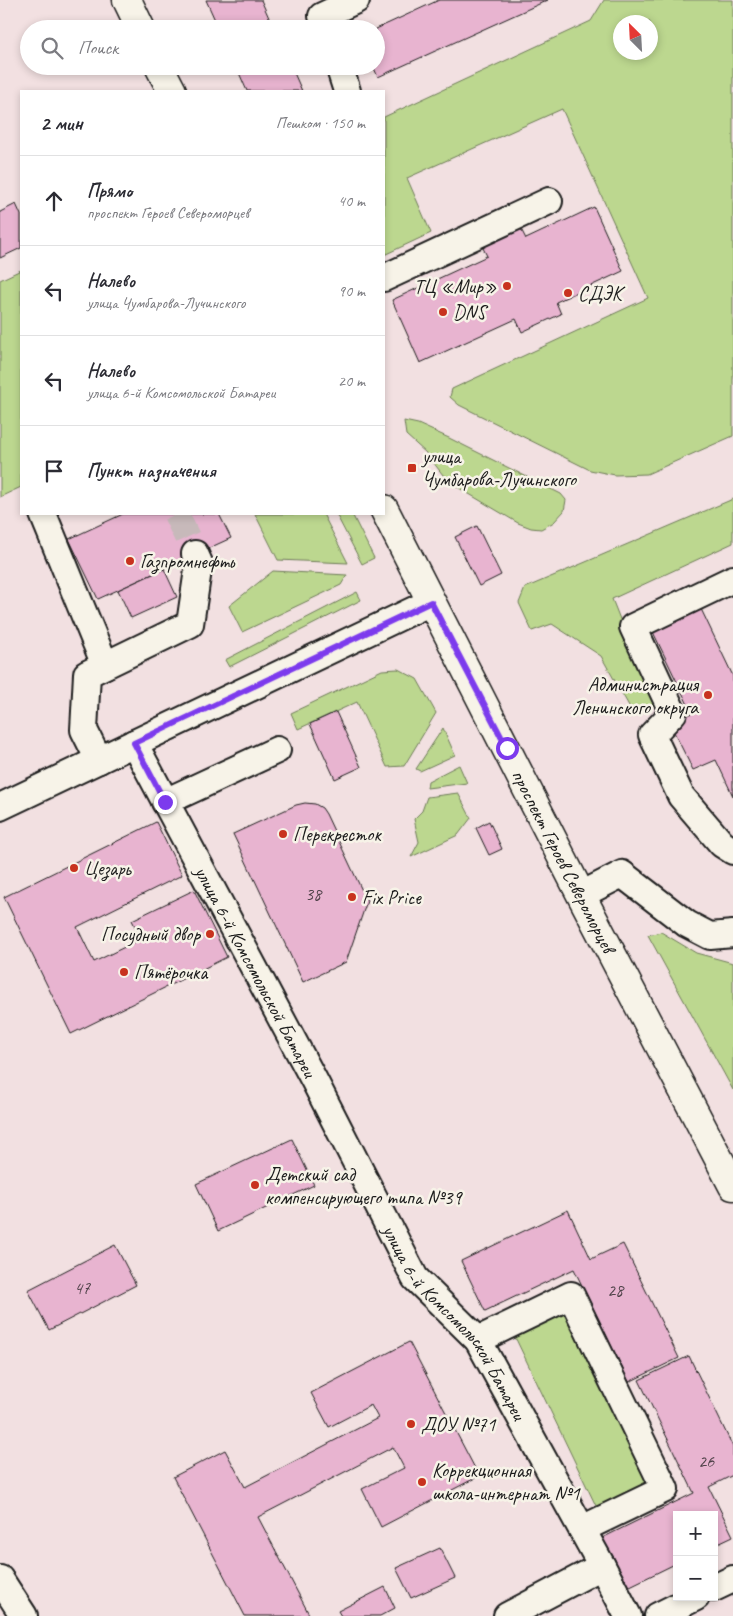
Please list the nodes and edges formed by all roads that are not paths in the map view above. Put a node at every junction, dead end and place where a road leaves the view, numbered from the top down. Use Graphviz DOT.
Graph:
graph roads {
  1 [pos="127,0"];
  2 [pos="356,0"];
  3 [pos="321,15"];
  4 [pos="137,20"];
  5 [pos="164,75"];
  6 [pos="342,75"];
  7 [pos="172,90"];
  8 [pos="348,90"];
  9 [pos="549,201"];
  10 [pos="385,278"];
  11 [pos="385,510"];
  12 [pos="43,515"];
  13 [pos="195,554"];
  14 [pos="733,579"];
  15 [pos="431,602"];
  16 [pos="105,665"];
  17 [pos="134,743"];
  18 [pos="277,750"];
  19 [pos="99,760"];
  20 [pos="165,802"];
  21 [pos="0,807"];
  22 [pos="733,851"];
  23 [pos="581,895"];
  24 [pos="733,934"];
  25 [pos="733,1186"];
  26 [pos="478,1340"];
  27 [pos="582,1529"];
  28 [pos="602,1566"];
  29 [pos="733,1579"];
  30 [pos="0,1580"];
  31 [pos="718,1586"];
  32 [pos="688,1601"];
  33 [pos="24,1616"];
  34 [pos="507,1616"];
  35 [pos="628,1616"];
  36 [pos="658,1616"];
  1 -- 4 [label="main road"];
  2 -- 3 [label="street"];
  5 -- 7 [label="main road"];
  6 -- 8 [label="street"];
  9 -- 10 [label="street"];
  11 -- 15 [label="main road, проспект Героев Североморцев"];
  12 -- 16 [label="street"];
  13 -- 16 [label="street"];
  14 -- 22 [label="street"];
  15 -- 17 [label="street"];
  15 -- 23 [label="main road, проспект Героев Североморцев"];
  16 -- 19 [label="street"];
  17 -- 19 [label="street"];
  17 -- 20 [label="street, улица 6-й Комсомольской Батареи"];
  18 -- 20 [label="street"];
  19 -- 21 [label="street"];
  20 -- 26 [label="street, улица 6-й Комсомольской Батареи"];
  23 -- 24 [label="street"];
  23 -- 25 [label="main road, проспект Героев Североморцев"];
  26 -- 27 [label="street, улица 6-й Комсомольской Батареи"];
  26 -- 27 [label="street"];
  27 -- 28 [label="street, улица 6-й Комсомольской Батареи"];
  28 -- 34 [label="street"];
  28 -- 35 [label="street, улица 6-й Комсомольской Батареи"];
  29 -- 31 [label="street"];
  30 -- 33 [label="street"];
  32 -- 36 [label="street"];
}
